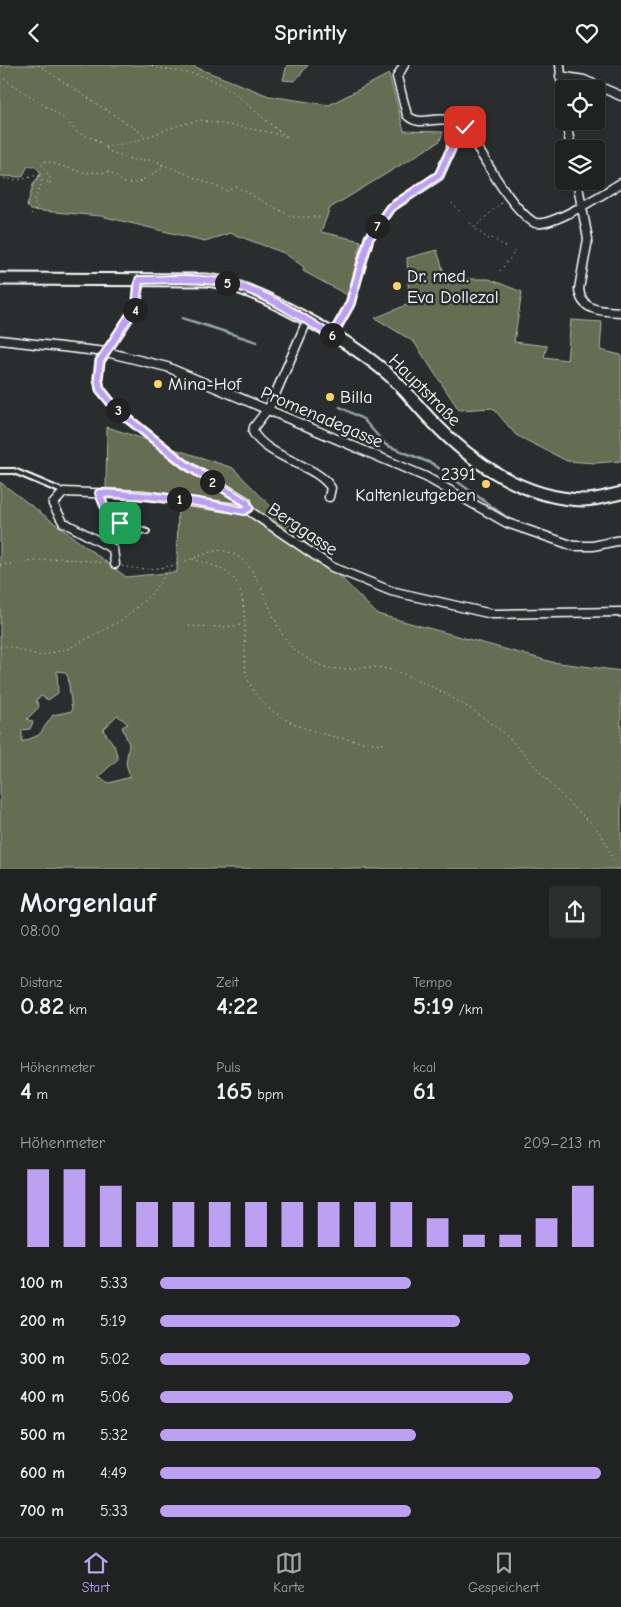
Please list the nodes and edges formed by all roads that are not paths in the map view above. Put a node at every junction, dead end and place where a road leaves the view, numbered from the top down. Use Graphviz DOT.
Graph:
graph roads {
  1 [pos="404,65"];
  2 [pos="560,65"];
  3 [pos="560,76"];
  4 [pos="560,80"];
  5 [pos="621,97"];
  6 [pos="456,125"];
  7 [pos="621,183"];
  8 [pos="578,190"];
  9 [pos="581,207"];
  10 [pos="0,279"];
  11 [pos="139,280"];
  12 [pos="621,312"];
  13 [pos="307,321"];
  14 [pos="332,336"];
  15 [pos="0,340"];
  16 [pos="106,352"];
  17 [pos="267,410"];
  18 [pos="0,471"];
  19 [pos="64,492"];
  20 [pos="99,493"];
  21 [pos="621,493"];
  22 [pos="329,497"];
  23 [pos="248,510"];
  24 [pos="147,532"];
  25 [pos="621,540"];
  26 [pos="115,564"];
  27 [pos="621,611"];
  1 -- 6 [label="street"];
  2 -- 3 [label="street"];
  3 -- 4 [label="street"];
  3 -- 5 [label="street"];
  6 -- 9 [label="street"];
  6 -- 14 [label="street"];
  7 -- 9 [label="street"];
  8 -- 9 [label="street"];
  9 -- 12 [label="street"];
  10 -- 11 [label="main road, Hauptstraße"];
  11 -- 13 [label="main road, Hauptstraße"];
  11 -- 16 [label="street, Berggasse"];
  13 -- 14 [label="main road, Hauptstraße"];
  13 -- 17 [label="street"];
  14 -- 21 [label="main road, Hauptstraße"];
  15 -- 16 [label="street, Promenadegasse"];
  16 -- 17 [label="street, Promenadegasse"];
  16 -- 23 [label="street, Berggasse"];
  17 -- 22 [label="street"];
  17 -- 25 [label="street, Promenadegasse"];
  18 -- 19 [label="lane"];
  19 -- 20 [label="street"];
  19 -- 26 [label="street"];
  20 -- 23 [label="street"];
  20 -- 24 [label="lane"];
  23 -- 27 [label="street, Berggasse"];
}
